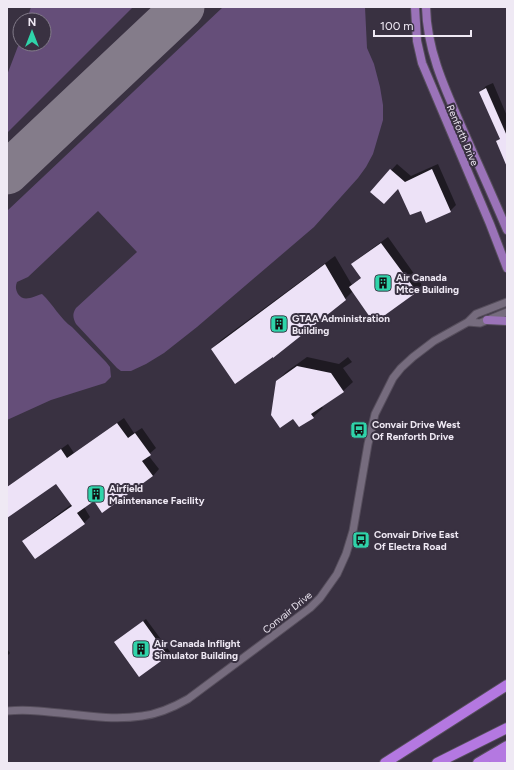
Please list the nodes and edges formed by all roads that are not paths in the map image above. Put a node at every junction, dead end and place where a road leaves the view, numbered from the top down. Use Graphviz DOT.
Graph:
graph roads {
  1 [pos="415,7"];
  2 [pos="426,7"];
  3 [pos="507,230"];
  4 [pos="507,268"];
  5 [pos="507,302"];
  6 [pos="507,312"];
  7 [pos="487,320"];
  8 [pos="507,321"];
  9 [pos="468,322"];
  10 [pos="507,685"];
  11 [pos="7,711"];
  12 [pos="507,728"];
  13 [pos="507,746"];
  14 [pos="507,757"];
  15 [pos="384,763"];
  16 [pos="437,763"];
  17 [pos="478,763"];
  18 [pos="495,763"];
  1 -- 4 [label="main road, Renforth Drive"];
  2 -- 3 [label="main road, Renforth Drive"];
  5 -- 9 [label="street, Convair Drive"];
  6 -- 7 [label="street, Convair Drive"];
  7 -- 8 [label="main road"];
  7 -- 9 [label="street, Convair Drive"];
  9 -- 11 [label="street, Convair Drive"];
  10 -- 15 [label="highway"];
  12 -- 16 [label="highway"];
  13 -- 17 [label="highway"];
  14 -- 18 [label="highway"];
}
